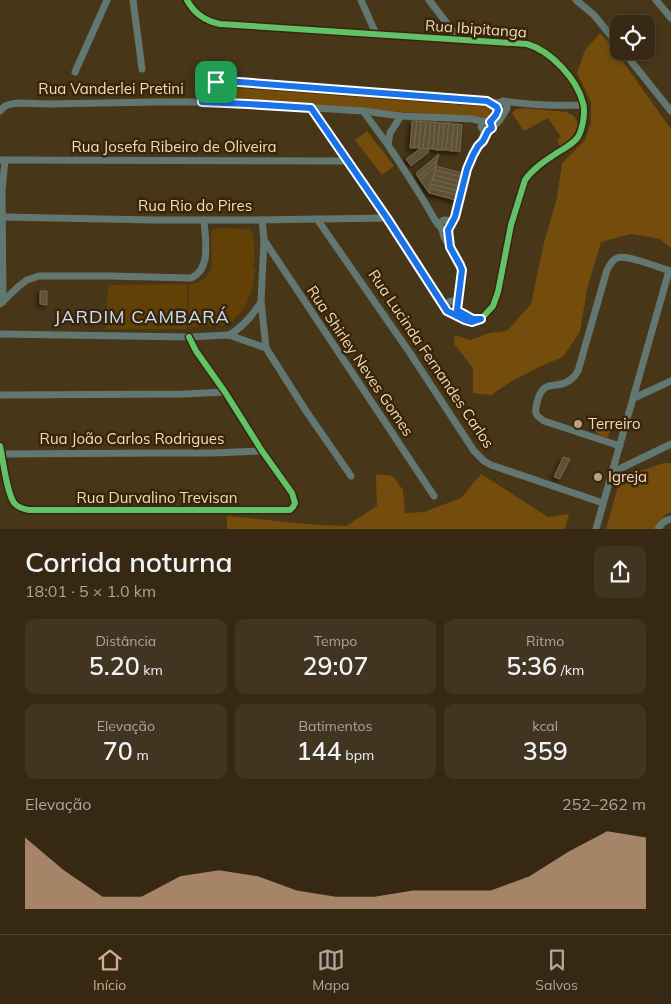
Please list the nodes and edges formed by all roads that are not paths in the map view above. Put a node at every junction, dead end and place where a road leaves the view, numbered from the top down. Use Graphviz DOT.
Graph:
graph roads {
  1 [pos="107,0"];
  2 [pos="133,0"];
  3 [pos="187,0"];
  4 [pos="361,0"];
  5 [pos="429,0"];
  6 [pos="576,0"];
  7 [pos="656,0"];
  8 [pos="671,18"];
  9 [pos="376,34"];
  10 [pos="610,35"];
  11 [pos="458,39"];
  12 [pos="630,60"];
  13 [pos="142,69"];
  14 [pos="76,72"];
  15 [pos="202,102"];
  16 [pos="502,106"];
  17 [pos="584,106"];
  18 [pos="311,108"];
  19 [pos="0,110"];
  20 [pos="363,111"];
  21 [pos="671,112"];
  22 [pos="401,116"];
  23 [pos="486,127"];
  24 [pos="388,145"];
  25 [pos="2,160"];
  26 [pos="347,161"];
  27 [pos="1,191"];
  28 [pos="3,217"];
  29 [pos="387,218"];
  30 [pos="317,219"];
  31 [pos="204,220"];
  32 [pos="262,220"];
  33 [pos="445,226"];
  34 [pos="264,240"];
  35 [pos="670,271"];
  36 [pos="261,301"];
  37 [pos="1,303"];
  38 [pos="452,306"];
  39 [pos="0,334"];
  40 [pos="229,335"];
  41 [pos="189,337"];
  42 [pos="266,348"];
  43 [pos="671,381"];
  44 [pos="224,392"];
  45 [pos="0,395"];
  46 [pos="634,398"];
  47 [pos="671,444"];
  48 [pos="0,446"];
  49 [pos="620,446"];
  50 [pos="262,451"];
  51 [pos="2,454"];
  52 [pos="611,473"];
  53 [pos="351,476"];
  54 [pos="434,496"];
  55 [pos="603,503"];
  56 [pos="669,520"];
  57 [pos="596,529"];
  58 [pos="658,529"];
  1 -- 14 [label="street"];
  2 -- 13 [label="street"];
  3 -- 9 [label="street, Rua Ibipitanga"];
  4 -- 9 [label="street"];
  5 -- 11 [label="street"];
  6 -- 10 [label="street"];
  7 -- 8 [label="street"];
  9 -- 11 [label="street, Rua Ibipitanga"];
  11 -- 17 [label="street, Rua Ibipitanga"];
  12 -- 21 [label="street"];
  15 -- 16 [label="street, Rua Vanderlei Pretini"];
  15 -- 18 [label="street, Rua Vanderlei Pretini"];
  15 -- 19 [label="street, Rua Vanderlei Pretini"];
  16 -- 17 [label="street"];
  16 -- 23 [label="street"];
  17 -- 38 [label="street"];
  18 -- 20 [label="street, Rua Vanderlei Pretini"];
  18 -- 26 [label="street"];
  20 -- 22 [label="street, Rua Vanderlei Pretini"];
  20 -- 24 [label="street"];
  22 -- 23 [label="street, Rua Vanderlei Pretini"];
  22 -- 24 [label="street"];
  23 -- 33 [label="street"];
  24 -- 33 [label="street"];
  25 -- 26 [label="street, Rua Josefa Ribeiro de Oliveira"];
  25 -- 27 [label="street"];
  26 -- 29 [label="street"];
  27 -- 28 [label="street"];
  28 -- 31 [label="street, Rua Rio do Pires"];
  28 -- 37 [label="street"];
  29 -- 30 [label="street, Rua Rio do Pires"];
  29 -- 38 [label="street"];
  30 -- 32 [label="street, Rua Rio do Pires"];
  30 -- 55 [label="street, Rua Lucinda Fernandes Carlos"];
  31 -- 32 [label="street, Rua Rio do Pires"];
  31 -- 37 [label="street"];
  32 -- 34 [label="street"];
  33 -- 38 [label="street"];
  34 -- 36 [label="street"];
  34 -- 54 [label="street, Rua Shirley Neves Gomes"];
  35 -- 46 [label="street"];
  35 -- 49 [label="street"];
  36 -- 40 [label="street"];
  36 -- 42 [label="street"];
  39 -- 41 [label="street"];
  40 -- 41 [label="street"];
  40 -- 42 [label="street"];
  41 -- 44 [label="street"];
  42 -- 53 [label="street"];
  43 -- 46 [label="street"];
  44 -- 45 [label="street"];
  44 -- 50 [label="street"];
  46 -- 49 [label="street"];
  47 -- 52 [label="street"];
  48 -- 51 [label="street"];
  49 -- 52 [label="street"];
  50 -- 51 [label="street, Rua João Carlos Rodrigues"];
  50 -- 51 [label="street, Rua Durvalino Trevisan"];
  52 -- 55 [label="street"];
  55 -- 57 [label="street"];
  56 -- 58 [label="street"];
}
